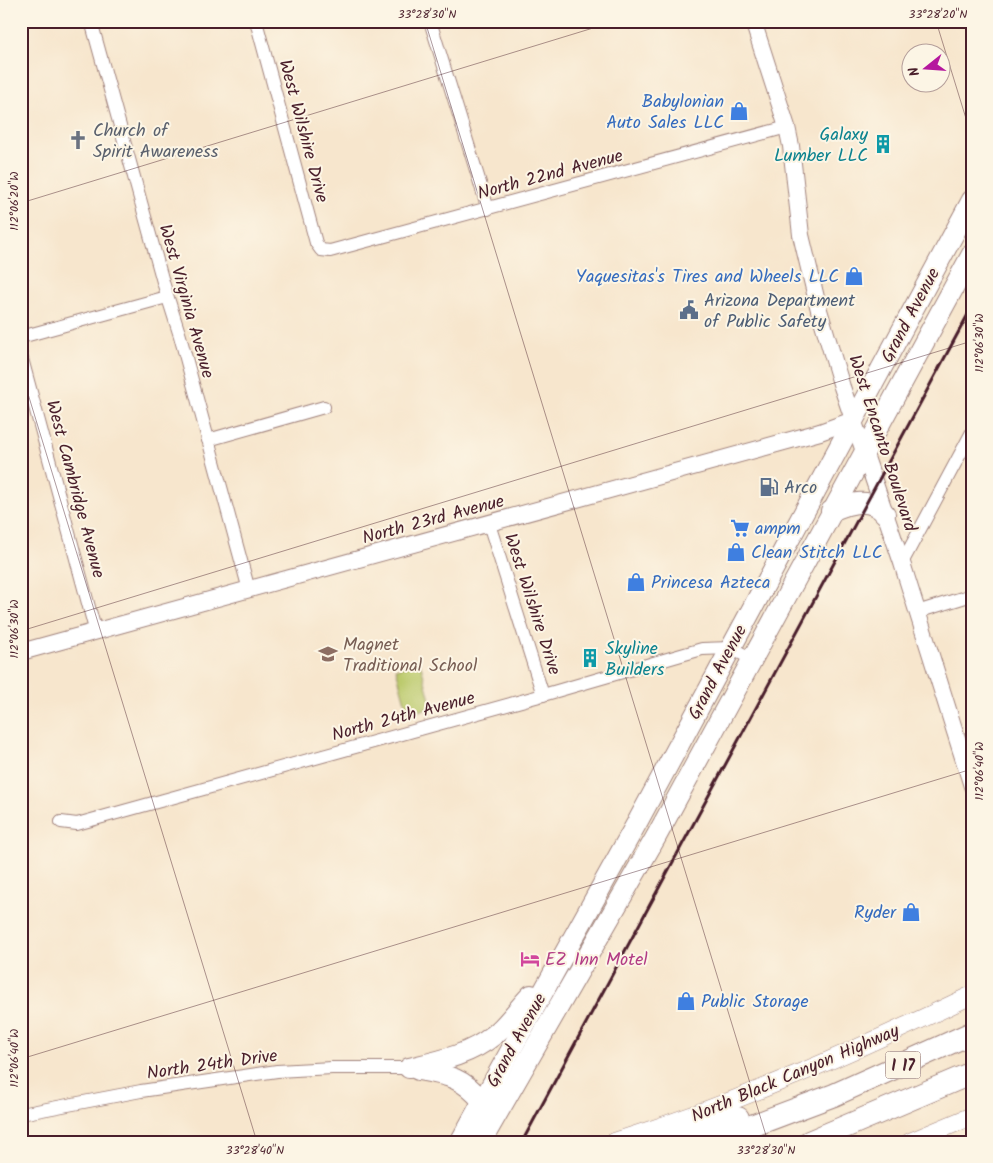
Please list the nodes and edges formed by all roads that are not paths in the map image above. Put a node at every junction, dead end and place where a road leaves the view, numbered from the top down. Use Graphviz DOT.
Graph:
graph roads {
  1 [pos="91,21"];
  2 [pos="256,21"];
  3 [pos="430,21"];
  4 [pos="753,21"];
  5 [pos="786,127"];
  6 [pos="972,200"];
  7 [pos="488,209"];
  8 [pos="321,250"];
  9 [pos="972,254"];
  10 [pos="167,297"];
  11 [pos="21,337"];
  12 [pos="21,355"];
  13 [pos="324,407"];
  14 [pos="853,420"];
  15 [pos="972,432"];
  16 [pos="208,440"];
  17 [pos="864,450"];
  18 [pos="832,511"];
  19 [pos="885,514"];
  20 [pos="489,524"];
  21 [pos="902,563"];
  22 [pos="249,590"];
  23 [pos="972,595"];
  24 [pos="917,612"];
  25 [pos="96,633"];
  26 [pos="730,648"];
  27 [pos="21,652"];
  28 [pos="753,658"];
  29 [pos="543,695"];
  30 [pos="972,786"];
  31 [pos="61,822"];
  32 [pos="553,972"];
  33 [pos="972,995"];
  34 [pos="972,1033"];
  35 [pos="972,1047"];
  36 [pos="409,1068"];
  37 [pos="972,1073"];
  38 [pos="834,1095"];
  39 [pos="482,1101"];
  40 [pos="886,1110"];
  41 [pos="21,1114"];
  42 [pos="972,1116"];
  43 [pos="460,1142"];
  44 [pos="481,1142"];
  45 [pos="614,1142"];
  46 [pos="645,1142"];
  47 [pos="709,1142"];
  48 [pos="750,1142"];
  49 [pos="809,1142"];
  50 [pos="824,1142"];
  51 [pos="910,1142"];
  1 -- 10 [label="street, West Virginia Avenue"];
  2 -- 8 [label="street, West Wilshire Drive"];
  3 -- 7 [label="street"];
  4 -- 5 [label="street, West Encanto Boulevard"];
  5 -- 7 [label="street, North 22nd Avenue"];
  5 -- 14 [label="street, West Encanto Boulevard"];
  6 -- 14 [label="main road, Grand Avenue"];
  7 -- 8 [label="street, North 22nd Avenue"];
  9 -- 17 [label="main road, Grand Avenue"];
  10 -- 11 [label="street"];
  10 -- 16 [label="street, West Virginia Avenue"];
  12 -- 25 [label="street, West Cambridge Avenue"];
  13 -- 16 [label="street"];
  14 -- 17 [label="street, West Encanto Boulevard"];
  14 -- 20 [label="street, North 23rd Avenue"];
  14 -- 26 [label="main road, Grand Avenue"];
  15 -- 21 [label="street"];
  16 -- 22 [label="street, West Virginia Avenue"];
  17 -- 18 [label="main road, Grand Avenue"];
  17 -- 19 [label="street, West Encanto Boulevard"];
  18 -- 19 [label="main road"];
  18 -- 28 [label="main road, Grand Avenue"];
  19 -- 21 [label="street, West Encanto Boulevard"];
  20 -- 22 [label="street, North 23rd Avenue"];
  20 -- 29 [label="street, West Wilshire Drive"];
  21 -- 24 [label="street, West Encanto Boulevard"];
  22 -- 25 [label="street, North 23rd Avenue"];
  23 -- 24 [label="street"];
  24 -- 30 [label="street, West Encanto Boulevard"];
  25 -- 27 [label="street, North 23rd Avenue"];
  26 -- 28 [label="street, North 24th Avenue"];
  26 -- 29 [label="street, North 24th Avenue"];
  26 -- 32 [label="main road, Grand Avenue"];
  28 -- 44 [label="main road, Grand Avenue"];
  29 -- 31 [label="street, North 24th Avenue"];
  32 -- 36 [label="main road"];
  32 -- 39 [label="main road, Grand Avenue"];
  33 -- 45 [label="main road, North Black Canyon Highway"];
  34 -- 38 [label="highway, I 17"];
  35 -- 48 [label="highway"];
  36 -- 39 [label="main road"];
  36 -- 41 [label="street, North 24th Drive"];
  37 -- 40 [label="highway, I 17"];
  38 -- 46 [label="highway"];
  38 -- 47 [label="highway, I 17"];
  39 -- 43 [label="main road, Grand Avenue"];
  40 -- 49 [label="highway, I 17"];
  40 -- 50 [label="highway"];
  42 -- 51 [label="main road"];
}
